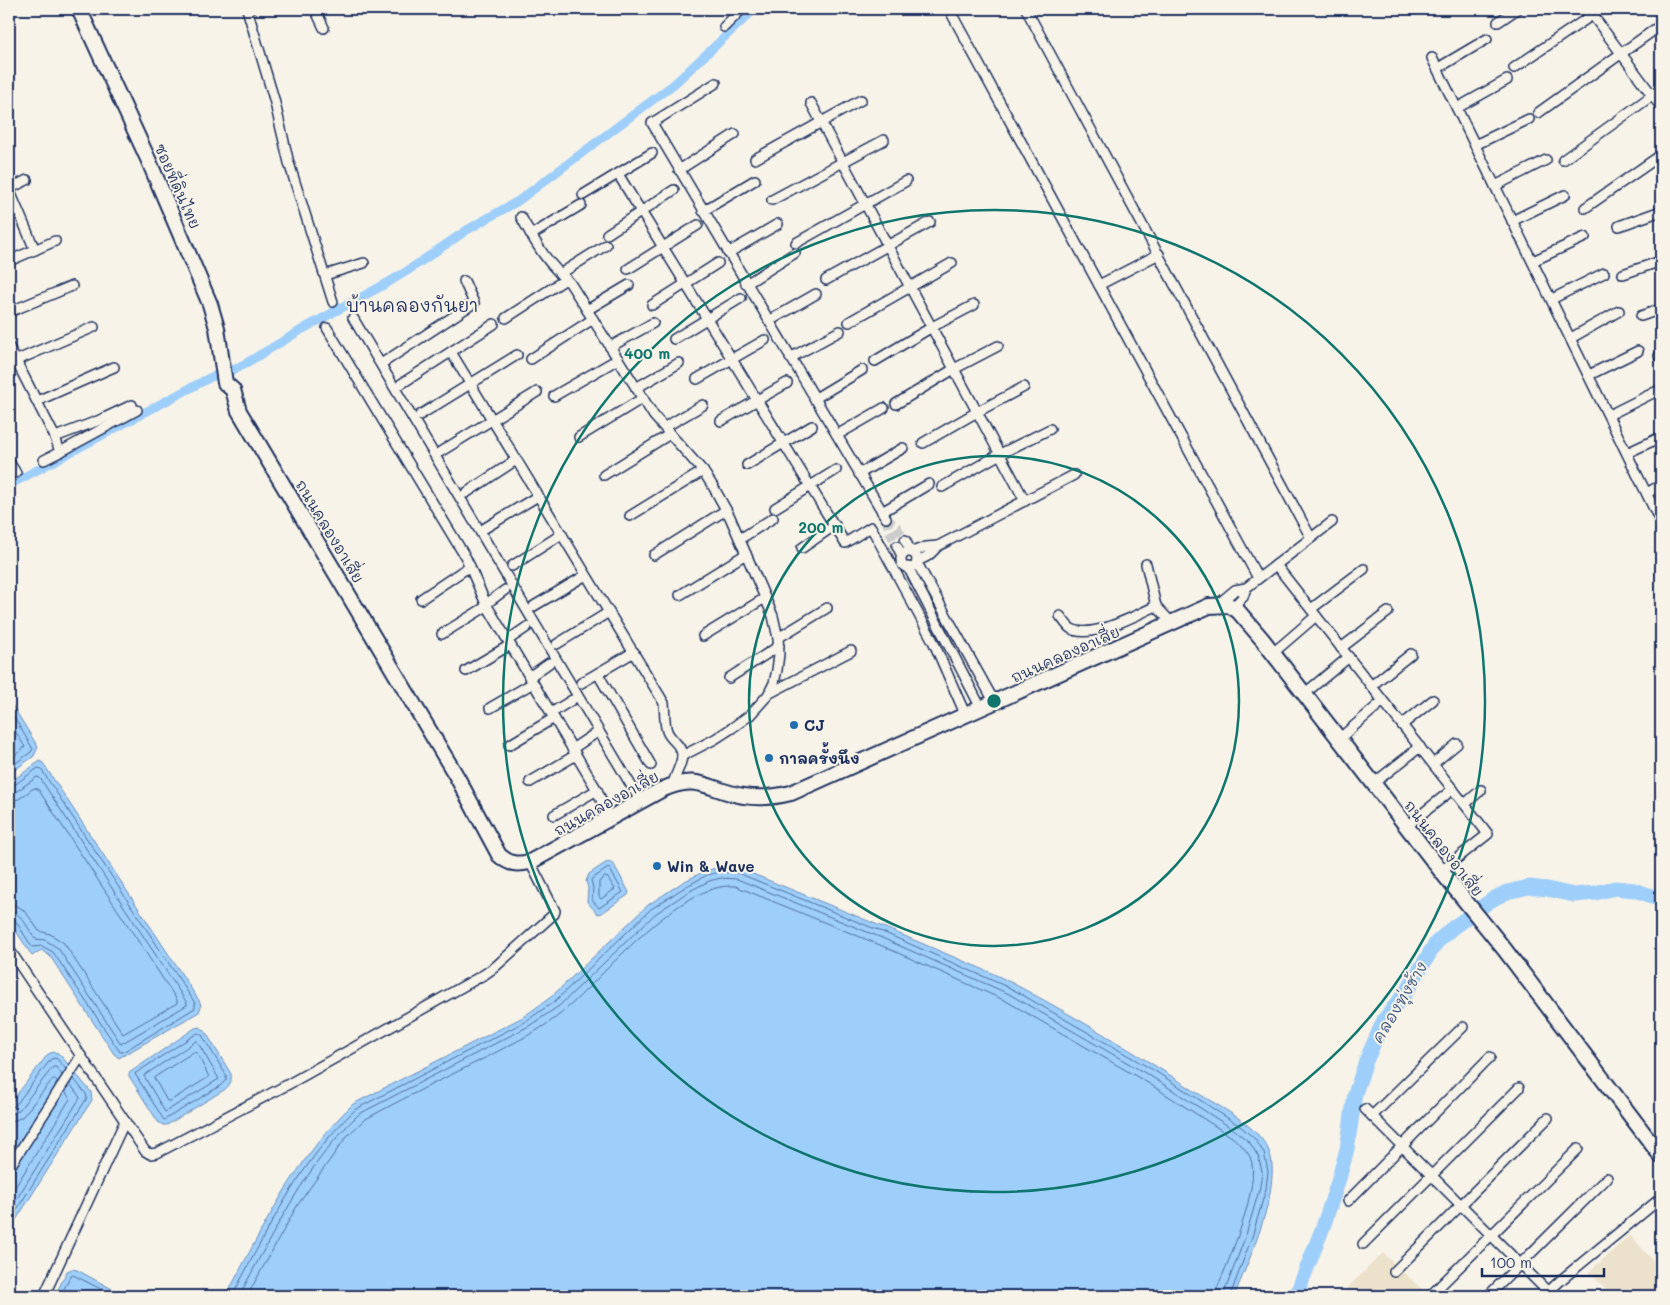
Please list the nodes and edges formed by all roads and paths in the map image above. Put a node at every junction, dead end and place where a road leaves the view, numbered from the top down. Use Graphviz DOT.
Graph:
graph roads {
  1 [pos="79,9"];
  2 [pos="247,9"];
  3 [pos="314,9"];
  4 [pos="742,9"];
  5 [pos="949,9"];
  6 [pos="1026,9"];
  7 [pos="1517,9"];
  8 [pos="1601,9"];
  9 [pos="1590,12"];
  10 [pos="1498,22"];
  11 [pos="1661,25"];
  12 [pos="724,27"];
  13 [pos="324,28"];
  14 [pos="1487,39"];
  15 [pos="1620,54"];
  16 [pos="1432,58"];
  17 [pos="1438,68"];
  18 [pos="1514,68"];
  19 [pos="1507,80"];
  20 [pos="716,83"];
  21 [pos="1661,89"];
  22 [pos="1652,96"];
  23 [pos="860,100"];
  24 [pos="810,103"];
  25 [pos="1661,107"];
  26 [pos="1457,108"];
  27 [pos="1538,112"];
  28 [pos="1529,118"];
  29 [pos="821,122"];
  30 [pos="735,134"];
  31 [pos="884,140"];
  32 [pos="1475,145"];
  33 [pos="652,153"];
  34 [pos="1661,155"];
  35 [pos="755,159"];
  36 [pos="1546,160"];
  37 [pos="1563,160"];
  38 [pos="843,163"];
  39 [pos="679,170"];
  40 [pos="618,174"];
  41 [pos="27,180"];
  42 [pos="755,180"];
  43 [pos="906,181"];
  44 [pos="1495,186"];
  45 [pos="9,189"];
  46 [pos="674,190"];
  47 [pos="583,195"];
  48 [pos="1565,195"];
  49 [pos="772,200"];
  50 [pos="865,204"];
  51 [pos="581,205"];
  52 [pos="1585,208"];
  53 [pos="642,211"];
  54 [pos="703,211"];
  55 [pos="1661,211"];
  56 [pos="521,217"];
  57 [pos="930,222"];
  58 [pos="1512,222"];
  59 [pos="698,224"];
  60 [pos="778,224"];
  61 [pos="1619,226"];
  62 [pos="607,234"];
  63 [pos="531,235"];
  64 [pos="1585,237"];
  65 [pos="55,242"];
  66 [pos="796,243"];
  67 [pos="606,245"];
  68 [pos="664,246"];
  69 [pos="888,246"];
  70 [pos="35,250"];
  71 [pos="728,253"];
  72 [pos="795,253"];
  73 [pos="1159,254"];
  74 [pos="9,261"];
  75 [pos="1661,261"];
  76 [pos="364,262"];
  77 [pos="1533,262"];
  78 [pos="718,263"];
  79 [pos="952,263"];
  80 [pos="628,269"];
  81 [pos="1604,273"];
  82 [pos="1623,274"];
  83 [pos="325,275"];
  84 [pos="563,276"];
  85 [pos="826,280"];
  86 [pos="464,282"];
  87 [pos="686,283"];
  88 [pos="746,284"];
  89 [pos="629,285"];
  90 [pos="1099,285"];
  91 [pos="72,286"];
  92 [pos="910,287"];
  93 [pos="816,294"];
  94 [pos="741,298"];
  95 [pos="1552,299"];
  96 [pos="333,302"];
  97 [pos="652,305"];
  98 [pos="974,305"];
  99 [pos="1661,309"];
  100 [pos="587,310"];
  101 [pos="1619,311"];
  102 [pos="9,312"];
  103 [pos="1641,316"];
  104 [pos="353,318"];
  105 [pos="506,318"];
  106 [pos="708,318"];
  107 [pos="593,319"];
  108 [pos="769,322"];
  109 [pos="849,322"];
  110 [pos="652,323"];
  111 [pos="494,324"];
  112 [pos="94,327"];
  113 [pos="327,328"];
  114 [pos="932,328"];
  115 [pos="840,331"];
  116 [pos="1570,338"];
  117 [pos="674,339"];
  118 [pos="765,340"];
  119 [pos="998,346"];
  120 [pos="9,347"];
  121 [pos="610,347"];
  122 [pos="1638,351"];
  123 [pos="451,352"];
  124 [pos="517,355"];
  125 [pos="790,358"];
  126 [pos="531,359"];
  127 [pos="618,359"];
  128 [pos="732,359"];
  129 [pos="15,361"];
  130 [pos="875,361"];
  131 [pos="679,363"];
  132 [pos="380,364"];
  133 [pos="114,367"];
  134 [pos="954,369"];
  135 [pos="862,370"];
  136 [pos="1589,375"];
  137 [pos="697,379"];
  138 [pos="787,382"];
  139 [pos="224,383"];
  140 [pos="401,384"];
  141 [pos="470,384"];
  142 [pos="1024,387"];
  143 [pos="636,388"];
  144 [pos="1660,389"];
  145 [pos="537,392"];
  146 [pos="554,396"];
  147 [pos="643,398"];
  148 [pos="814,399"];
  149 [pos="758,400"];
  150 [pos="37,401"];
  151 [pos="896,404"];
  152 [pos="703,405"];
  153 [pos="884,408"];
  154 [pos="977,412"];
  155 [pos="420,415"];
  156 [pos="1609,415"];
  157 [pos="492,419"];
  158 [pos="721,421"];
  159 [pos="812,426"];
  160 [pos="1050,429"];
  161 [pos="667,430"];
  162 [pos="836,435"];
  163 [pos="1661,436"];
  164 [pos="55,437"];
  165 [pos="579,437"];
  166 [pos="784,443"];
  167 [pos="924,443"];
  168 [pos="903,448"];
  169 [pos="60,452"];
  170 [pos="440,452"];
  171 [pos="1627,453"];
  172 [pos="1000,454"];
  173 [pos="44,460"];
  174 [pos="516,460"];
  175 [pos="9,462"];
  176 [pos="747,465"];
  177 [pos="836,470"];
  178 [pos="703,471"];
  179 [pos="16,473"];
  180 [pos="859,474"];
  181 [pos="604,475"];
  182 [pos="1074,475"];
  183 [pos="929,484"];
  184 [pos="1661,485"];
  185 [pos="810,486"];
  186 [pos="942,487"];
  187 [pos="466,492"];
  188 [pos="1647,492"];
  189 [pos="538,496"];
  190 [pos="1025,500"];
  191 [pos="775,508"];
  192 [pos="726,510"];
  193 [pos="630,516"];
  194 [pos="773,518"];
  195 [pos="1332,522"];
  196 [pos="1661,523"];
  197 [pos="835,526"];
  198 [pos="485,528"];
  199 [pos="562,534"];
  200 [pos="1311,538"];
  201 [pos="740,539"];
  202 [pos="905,540"];
  203 [pos="896,546"];
  204 [pos="802,548"];
  205 [pos="746,554"];
  206 [pos="654,555"];
  207 [pos="913,559"];
  208 [pos="1146,564"];
  209 [pos="1276,565"];
  210 [pos="470,566"];
  211 [pos="512,566"];
  212 [pos="1364,569"];
  213 [pos="586,574"];
  214 [pos="1258,578"];
  215 [pos="1246,588"];
  216 [pos="505,590"];
  217 [pos="680,595"];
  218 [pos="765,598"];
  219 [pos="422,599"];
  220 [pos="486,605"];
  221 [pos="1217,605"];
  222 [pos="534,606"];
  223 [pos="1156,606"];
  224 [pos="827,608"];
  225 [pos="1232,608"];
  226 [pos="609,612"];
  227 [pos="1313,612"];
  228 [pos="1388,612"];
  229 [pos="1060,616"];
  230 [pos="1172,623"];
  231 [pos="527,627"];
  232 [pos="442,634"];
  233 [pos="703,636"];
  234 [pos="779,642"];
  235 [pos="509,643"];
  236 [pos="557,644"];
  237 [pos="1342,648"];
  238 [pos="851,651"];
  239 [pos="634,652"];
  240 [pos="1272,653"];
  241 [pos="1411,654"];
  242 [pos="1348,657"];
  243 [pos="548,663"];
  244 [pos="466,671"];
  245 [pos="598,674"];
  246 [pos="728,678"];
  247 [pos="531,680"];
  248 [pos="581,683"];
  249 [pos="1371,686"];
  250 [pos="769,693"];
  251 [pos="1304,694"];
  252 [pos="572,700"];
  253 [pos="1433,700"];
  254 [pos="1383,701"];
  255 [pos="995,703"];
  256 [pos="490,708"];
  257 [pos="981,708"];
  258 [pos="552,716"];
  259 [pos="966,716"];
  260 [pos="1402,725"];
  261 [pos="593,735"];
  262 [pos="1339,739"];
  263 [pos="1457,744"];
  264 [pos="510,745"];
  265 [pos="1420,747"];
  266 [pos="574,752"];
  267 [pos="682,756"];
  268 [pos="1433,764"];
  269 [pos="651,765"];
  270 [pos="530,782"];
  271 [pos="1374,783"];
  272 [pos="673,785"];
  273 [pos="1453,789"];
  274 [pos="597,790"];
  275 [pos="1481,790"];
  276 [pos="641,802"];
  277 [pos="1464,804"];
  278 [pos="554,815"];
  279 [pos="609,819"];
  280 [pos="1407,826"];
  281 [pos="530,862"];
  282 [pos="1441,872"];
  283 [pos="9,949"];
  284 [pos="1463,1027"];
  285 [pos="81,1056"];
  286 [pos="1490,1057"];
  287 [pos="1519,1088"];
  288 [pos="1548,1118"];
  289 [pos="125,1121"];
  290 [pos="1402,1146"];
  291 [pos="1578,1149"];
  292 [pos="1661,1156"];
  293 [pos="9,1168"];
  294 [pos="1432,1176"];
  295 [pos="1607,1178"];
  296 [pos="1661,1198"];
  297 [pos="1348,1201"];
  298 [pos="1461,1205"];
  299 [pos="1492,1236"];
  300 [pos="1363,1244"];
  301 [pos="1520,1264"];
  302 [pos="1394,1272"];
  303 [pos="1550,1294"];
  304 [pos="44,1296"];
  305 [pos="1430,1296"];
  306 [pos="1488,1296"];
  1 -- 139 [label="street, ซอยที่ดินไทย"];
  2 -- 83 [label="street"];
  3 -- 13 [label="street"];
  4 -- 12 [label="street"];
  5 -- 90 [label="street"];
  6 -- 73 [label="street"];
  7 -- 10 [label="street"];
  8 -- 9 [label="street"];
  9 -- 15 [label="street"];
  9 -- 18 [label="street"];
  11 -- 15 [label="street"];
  14 -- 17 [label="street"];
  15 -- 22 [label="street"];
  15 -- 27 [label="street"];
  16 -- 17 [label="street"];
  17 -- 26 [label="street"];
  19 -- 26 [label="street"];
  20 -- 39 [label="street"];
  21 -- 22 [label="street"];
  22 -- 25 [label="street"];
  22 -- 37 [label="street"];
  23 -- 29 [label="street"];
  24 -- 29 [label="street"];
  26 -- 32 [label="street"];
  28 -- 32 [label="street"];
  29 -- 35 [label="street"];
  29 -- 38 [label="street"];
  30 -- 39 [label="street"];
  31 -- 38 [label="street"];
  32 -- 44 [label="street"];
  33 -- 40 [label="street"];
  34 -- 52 [label="street"];
  36 -- 44 [label="street"];
  38 -- 49 [label="street"];
  38 -- 50 [label="street"];
  39 -- 54 [label="street"];
  40 -- 47 [label="street"];
  40 -- 53 [label="street"];
  41 -- 45 [label="street"];
  42 -- 54 [label="street"];
  43 -- 50 [label="street"];
  44 -- 58 [label="street"];
  45 -- 70 [label="street"];
  46 -- 53 [label="street"];
  48 -- 58 [label="street"];
  50 -- 66 [label="street"];
  50 -- 69 [label="street"];
  51 -- 63 [label="street"];
  53 -- 62 [label="street"];
  53 -- 68 [label="street"];
  54 -- 71 [label="street"];
  55 -- 61 [label="street"];
  56 -- 63 [label="street"];
  57 -- 69 [label="street"];
  58 -- 77 [label="street"];
  59 -- 68 [label="street"];
  60 -- 71 [label="street"];
  63 -- 84 [label="street"];
  64 -- 77 [label="street"];
  65 -- 70 [label="street"];
  67 -- 84 [label="street"];
  68 -- 80 [label="street"];
  68 -- 87 [label="street"];
  69 -- 85 [label="street"];
  69 -- 92 [label="street"];
  70 -- 74 [label="street"];
  71 -- 88 [label="street"];
  72 -- 88 [label="street"];
  73 -- 90 [label="street"];
  73 -- 200 [label="street"];
  75 -- 82 [label="street"];
  76 -- 83 [label="street"];
  77 -- 95 [label="street"];
  78 -- 87 [label="street"];
  79 -- 92 [label="street"];
  81 -- 95 [label="street"];
  83 -- 96 [label="street"];
  84 -- 100 [label="street"];
  84 -- 105 [label="street"];
  86 -- 132 [label="street"];
  87 -- 97 [label="street"];
  87 -- 106 [label="street"];
  88 -- 108 [label="street"];
  89 -- 100 [label="street"];
  90 -- 214 [label="street"];
  91 -- 102 [label="street"];
  92 -- 109 [label="street"];
  92 -- 114 [label="street"];
  93 -- 108 [label="street"];
  94 -- 106 [label="street"];
  95 -- 116 [label="street"];
  98 -- 114 [label="street"];
  99 -- 103 [label="street"];
  100 -- 107 [label="street"];
  101 -- 116 [label="street"];
  104 -- 132 [label="street"];
  106 -- 117 [label="street"];
  106 -- 128 [label="street"];
  107 -- 121 [label="street"];
  107 -- 126 [label="street"];
  108 -- 125 [label="street"];
  110 -- 121 [label="street"];
  111 -- 123 [label="street"];
  112 -- 129 [label="street"];
  113 -- 210 [label="street"];
  114 -- 130 [label="street"];
  114 -- 134 [label="street"];
  115 -- 125 [label="street"];
  116 -- 136 [label="street"];
  118 -- 128 [label="street"];
  119 -- 134 [label="street"];
  120 -- 129 [label="street"];
  121 -- 127 [label="street"];
  122 -- 136 [label="street"];
  123 -- 140 [label="street"];
  123 -- 141 [label="street"];
  124 -- 141 [label="street"];
  125 -- 148 [label="street"];
  127 -- 143 [label="street"];
  127 -- 146 [label="street"];
  128 -- 137 [label="street"];
  128 -- 149 [label="street"];
  129 -- 150 [label="street"];
  131 -- 143 [label="street"];
  132 -- 276 [label="street"];
  133 -- 150 [label="street"];
  134 -- 151 [label="street"];
  134 -- 154 [label="street"];
  135 -- 148 [label="street"];
  136 -- 156 [label="street"];
  138 -- 149 [label="street"];
  139 -- 281 [label="street, ถนนคลองอาเสี่ย"];
  141 -- 155 [label="street"];
  141 -- 157 [label="street"];
  142 -- 154 [label="street"];
  143 -- 147 [label="street"];
  144 -- 156 [label="street"];
  145 -- 157 [label="street"];
  147 -- 161 [label="street"];
  147 -- 165 [label="street"];
  148 -- 162 [label="street"];
  149 -- 158 [label="street"];
  149 -- 166 [label="street"];
  150 -- 164 [label="street"];
  152 -- 161 [label="street"];
  153 -- 162 [label="street"];
  154 -- 167 [label="street"];
  154 -- 172 [label="street"];
  156 -- 171 [label="street"];
  157 -- 170 [label="street"];
  157 -- 174 [label="street"];
  159 -- 166 [label="street"];
  160 -- 172 [label="street"];
  161 -- 178 [label="street"];
  161 -- 181 [label="street"];
  162 -- 180 [label="street"];
  163 -- 171 [label="street"];
  164 -- 169 [label="street"];
  164 -- 169 [label="street"];
  166 -- 176 [label="street"];
  166 -- 185 [label="street"];
  168 -- 180 [label="street"];
  169 -- 173 [label="street"];
  171 -- 188 [label="street"];
  172 -- 186 [label="street"];
  172 -- 190 [label="street"];
  174 -- 187 [label="street"];
  174 -- 189 [label="street"];
  175 -- 179 [label="street"];
  177 -- 185 [label="street"];
  178 -- 192 [label="street"];
  178 -- 193 [label="street"];
  180 -- 183 [label="street"];
  182 -- 190 [label="street"];
  184 -- 188 [label="street"];
  185 -- 191 [label="street"];
  185 -- 197 [label="street"];
  188 -- 196 [label="street"];
  189 -- 198 [label="street"];
  189 -- 199 [label="street"];
  190 -- 207 [label="street"];
  192 -- 201 [label="street"];
  192 -- 206 [label="street"];
  194 -- 201 [label="street"];
  195 -- 200 [label="street"];
  197 -- 204 [label="street"];
  197 -- 259 [label="street"];
  199 -- 211 [label="street"];
  199 -- 213 [label="street"];
  200 -- 209 [label="street"];
  201 -- 205 [label="street"];
  202 -- 207 [label="street"];
  203 -- 207 [label="street"];
  205 -- 217 [label="street"];
  205 -- 218 [label="street"];
  207 -- 255 [label="street"];
  207 -- 257 [label="street"];
  208 -- 223 [label="street"];
  209 -- 214 [label="street"];
  209 -- 227 [label="street"];
  210 -- 219 [label="street"];
  210 -- 220 [label="street"];
  212 -- 227 [label="street"];
  213 -- 222 [label="street"];
  213 -- 226 [label="street"];
  214 -- 215 [label="street"];
  215 -- 221 [label="street"];
  215 -- 225 [label="street"];
  216 -- 220 [label="street"];
  218 -- 233 [label="street"];
  218 -- 234 [label="street"];
  220 -- 232 [label="street"];
  220 -- 235 [label="street"];
  221 -- 225 [label="street"];
  221 -- 230 [label="street, ถนนคลองอาเสี่ย"];
  223 -- 229 [label="street"];
  223 -- 230 [label="street"];
  224 -- 234 [label="street"];
  225 -- 240 [label="street, ถนนคลองอาเสี่ย"];
  226 -- 236 [label="street"];
  226 -- 239 [label="street"];
  227 -- 237 [label="street"];
  227 -- 240 [label="street"];
  228 -- 237 [label="street"];
  230 -- 255 [label="street, ถนนคลองอาเสี่ย"];
  231 -- 235 [label="street"];
  234 -- 246 [label="street"];
  234 -- 250 [label="street"];
  235 -- 244 [label="street"];
  235 -- 247 [label="street"];
  237 -- 242 [label="street"];
  238 -- 250 [label="street"];
  239 -- 245 [label="street"];
  239 -- 267 [label="street"];
  240 -- 251 [label="street, ถนนคลองอาเสี่ย"];
  241 -- 249 [label="street"];
  242 -- 249 [label="street"];
  242 -- 251 [label="street"];
  243 -- 247 [label="street"];
  245 -- 248 [label="street"];
  245 -- 269 [label="street"];
  247 -- 256 [label="street"];
  247 -- 258 [label="street"];
  249 -- 254 [label="street"];
  250 -- 267 [label="street"];
  251 -- 262 [label="street, ถนนคลองอาเสี่ย"];
  252 -- 258 [label="street"];
  253 -- 260 [label="street"];
  254 -- 260 [label="street"];
  254 -- 262 [label="street"];
  255 -- 257 [label="street, ถนนคลองอาเสี่ย"];
  257 -- 259 [label="street, ถนนคลองอาเสี่ย"];
  258 -- 264 [label="street"];
  258 -- 266 [label="street"];
  259 -- 272 [label="street, ถนนคลองอาเสี่ย"];
  260 -- 265 [label="street"];
  261 -- 266 [label="street"];
  262 -- 271 [label="street, ถนนคลองอาเสี่ย"];
  263 -- 268 [label="street"];
  265 -- 268 [label="street"];
  265 -- 271 [label="street"];
  266 -- 270 [label="street"];
  266 -- 274 [label="street"];
  267 -- 272 [label="street"];
  268 -- 273 [label="street"];
  271 -- 280 [label="street, ถนนคลองอาเสี่ย"];
  272 -- 276 [label="street, ถนนคลองอาเสี่ย"];
  273 -- 277 [label="street"];
  273 -- 280 [label="street"];
  274 -- 278 [label="street"];
  274 -- 279 [label="street"];
  275 -- 277 [label="street"];
  276 -- 279 [label="street, ถนนคลองอาเสี่ย"];
  277 -- 282 [label="street"];
  279 -- 281 [label="street, ถนนคลองอาเสี่ย"];
  280 -- 282 [label="street, ถนนคลองอาเสี่ย"];
  281 -- 289 [label="street"];
  282 -- 292 [label="street, ถนนคลองอาเสี่ย"];
  283 -- 285 [label="street"];
  284 -- 290 [label="street"];
  285 -- 289 [label="street"];
  285 -- 293 [label="street"];
  286 -- 290 [label="street"];
  287 -- 294 [label="street"];
  288 -- 298 [label="street"];
  289 -- 304 [label="street"];
  290 -- 294 [label="street"];
  290 -- 297 [label="street"];
  291 -- 299 [label="street"];
  294 -- 298 [label="street"];
  294 -- 300 [label="street"];
  295 -- 301 [label="street"];
  296 -- 303 [label="street"];
  298 -- 299 [label="street"];
  298 -- 302 [label="street"];
  299 -- 301 [label="street"];
  299 -- 305 [label="street"];
  301 -- 303 [label="street"];
  301 -- 306 [label="street"];
}
